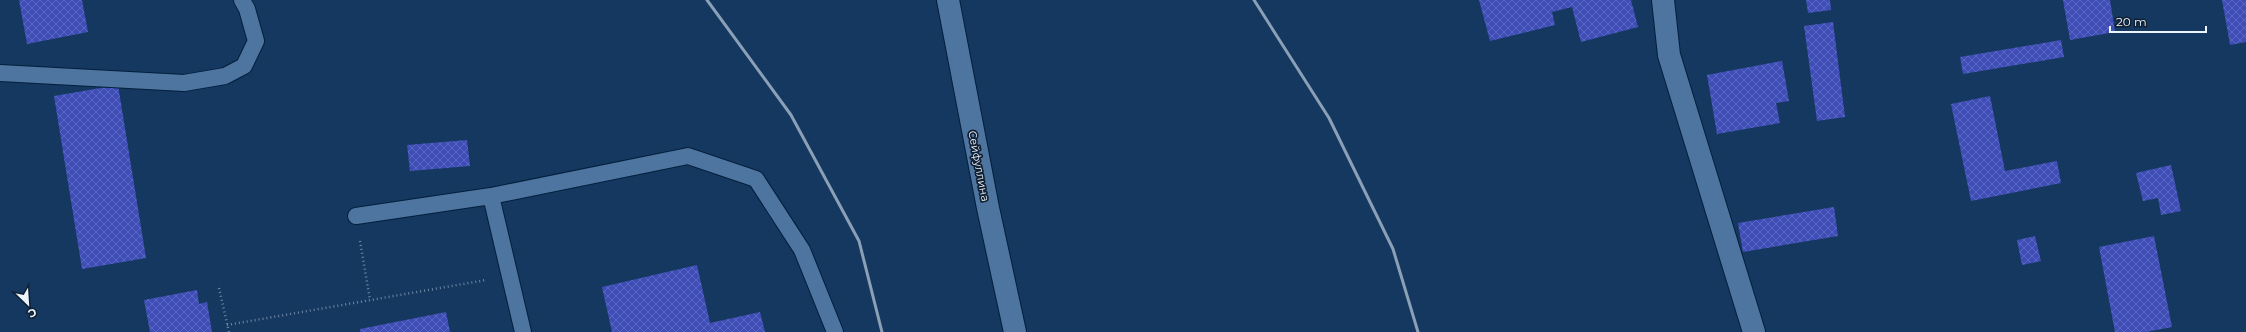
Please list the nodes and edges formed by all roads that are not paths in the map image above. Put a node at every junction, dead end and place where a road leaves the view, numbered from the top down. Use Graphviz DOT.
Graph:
graph roads {
  1 [pos="242,0"];
  2 [pos="948,0"];
  3 [pos="1663,0"];
  4 [pos="0,73"];
  5 [pos="492,196"];
  6 [pos="356,216"];
  7 [pos="522,332"];
  8 [pos="835,332"];
  9 [pos="1015,332"];
  10 [pos="1754,332"];
  1 -- 4 [label="lane"];
  2 -- 9 [label="street, Сейфуллина"];
  3 -- 10 [label="street"];
  5 -- 6 [label="lane"];
  5 -- 7 [label="lane"];
  5 -- 8 [label="lane"];
}
